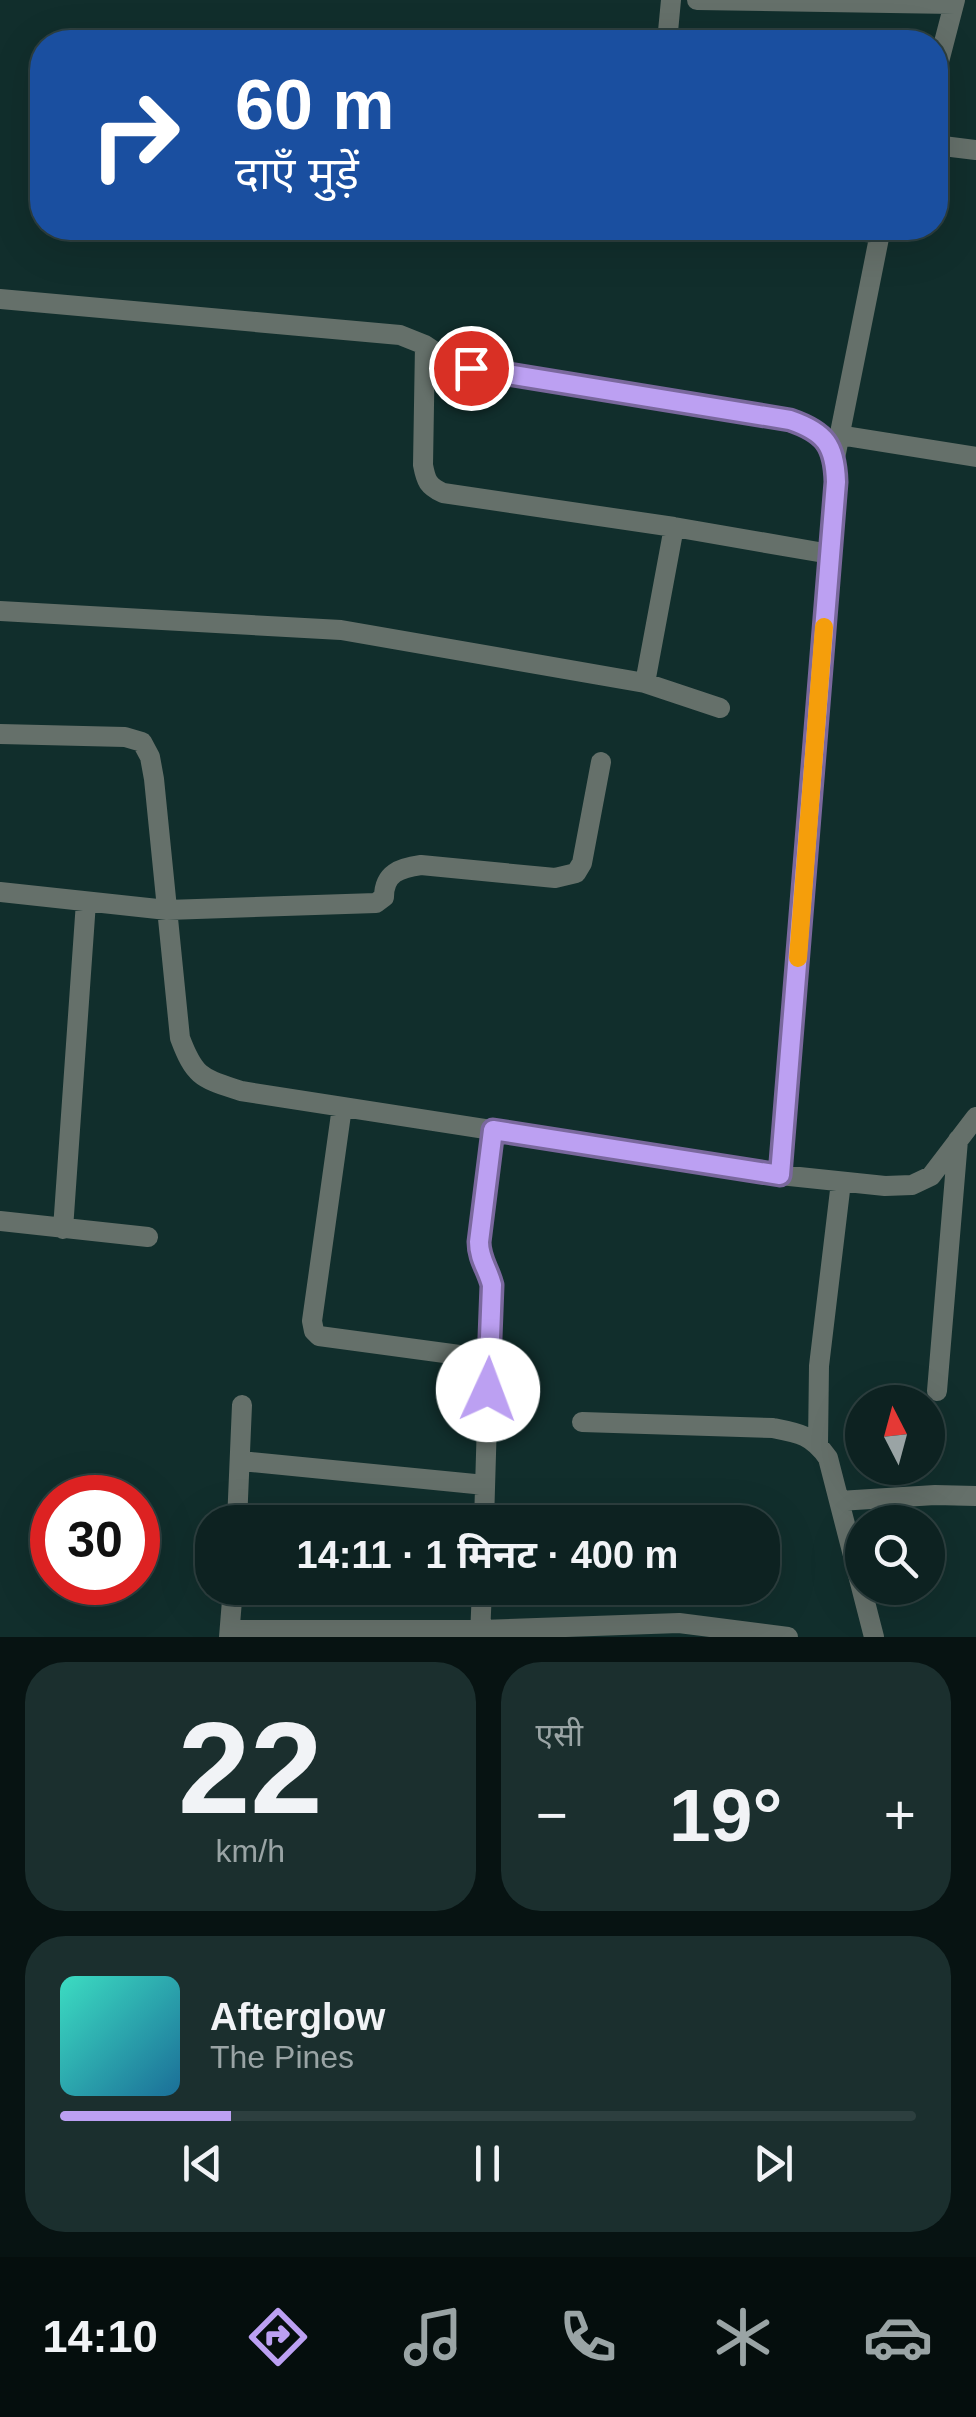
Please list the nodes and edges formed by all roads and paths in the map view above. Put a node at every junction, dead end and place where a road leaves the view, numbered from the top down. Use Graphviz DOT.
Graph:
graph roads {
  1 [pos="671,0"];
  2 [pos="697,0"];
  3 [pos="770,1"];
  4 [pos="955,2"];
  5 [pos="668,30"];
  6 [pos="948,30"];
  7 [pos="948,147"];
  8 [pos="976,150"];
  9 [pos="878,240"];
  10 [pos="0,299"];
  11 [pos="425,345"];
  12 [pos="840,435"];
  13 [pos="976,457"];
  14 [pos="835,458"];
  15 [pos="674,528"];
  16 [pos="830,554"];
  17 [pos="0,610"];
  18 [pos="645,684"];
  19 [pos="720,708"];
  20 [pos="0,734"];
  21 [pos="601,762"];
  22 [pos="0,892"];
  23 [pos="86,902"];
  24 [pos="167,910"];
  25 [pos="342,1107"];
  26 [pos="976,1117"];
  27 [pos="493,1130"];
  28 [pos="958,1140"];
  29 [pos="780,1175"];
  30 [pos="841,1182"];
  31 [pos="0,1221"];
  32 [pos="63,1229"];
  33 [pos="148,1237"];
  34 [pos="489,1359"];
  35 [pos="938,1385"];
  36 [pos="242,1406"];
  37 [pos="582,1422"];
  38 [pos="818,1444"];
  39 [pos="240,1461"];
  40 [pos="485,1486"];
  41 [pos="976,1496"];
  42 [pos="839,1501"];
  43 [pos="238,1505"];
  44 [pos="484,1505"];
  45 [pos="232,1605"];
  46 [pos="482,1605"];
  47 [pos="481,1633"];
  48 [pos="230,1634"];
  49 [pos="788,1637"];
  50 [pos="874,1637"];
  1 -- 5 [label="street"];
  2 -- 3 [label="street"];
  3 -- 4 [label="street"];
  4 -- 6 [label="street"];
  7 -- 8 [label="street"];
  9 -- 12 [label="street"];
  10 -- 11 [label="street"];
  11 -- 14 [label="street"];
  11 -- 15 [label="street"];
  12 -- 13 [label="street"];
  12 -- 14 [label="street"];
  14 -- 16 [label="street"];
  15 -- 16 [label="street"];
  15 -- 18 [label="street"];
  16 -- 29 [label="street"];
  17 -- 18 [label="street"];
  18 -- 19 [label="street"];
  20 -- 24 [label="street"];
  21 -- 24 [label="street"];
  22 -- 23 [label="street"];
  23 -- 24 [label="street"];
  23 -- 32 [label="street"];
  24 -- 25 [label="street"];
  25 -- 27 [label="street"];
  25 -- 34 [label="street"];
  26 -- 28 [label="street"];
  27 -- 29 [label="street"];
  27 -- 34 [label="street"];
  28 -- 30 [label="street"];
  28 -- 35 [label="street"];
  29 -- 30 [label="street"];
  30 -- 38 [label="street"];
  31 -- 32 [label="street"];
  32 -- 33 [label="street"];
  34 -- 40 [label="street"];
  36 -- 39 [label="street"];
  37 -- 38 [label="street"];
  38 -- 42 [label="street"];
  39 -- 40 [label="street"];
  39 -- 43 [label="street"];
  40 -- 44 [label="street"];
  41 -- 42 [label="street"];
  42 -- 50 [label="street"];
  45 -- 48 [label="street"];
  46 -- 47 [label="street"];
  47 -- 48 [label="street"];
  47 -- 49 [label="street"];
}
